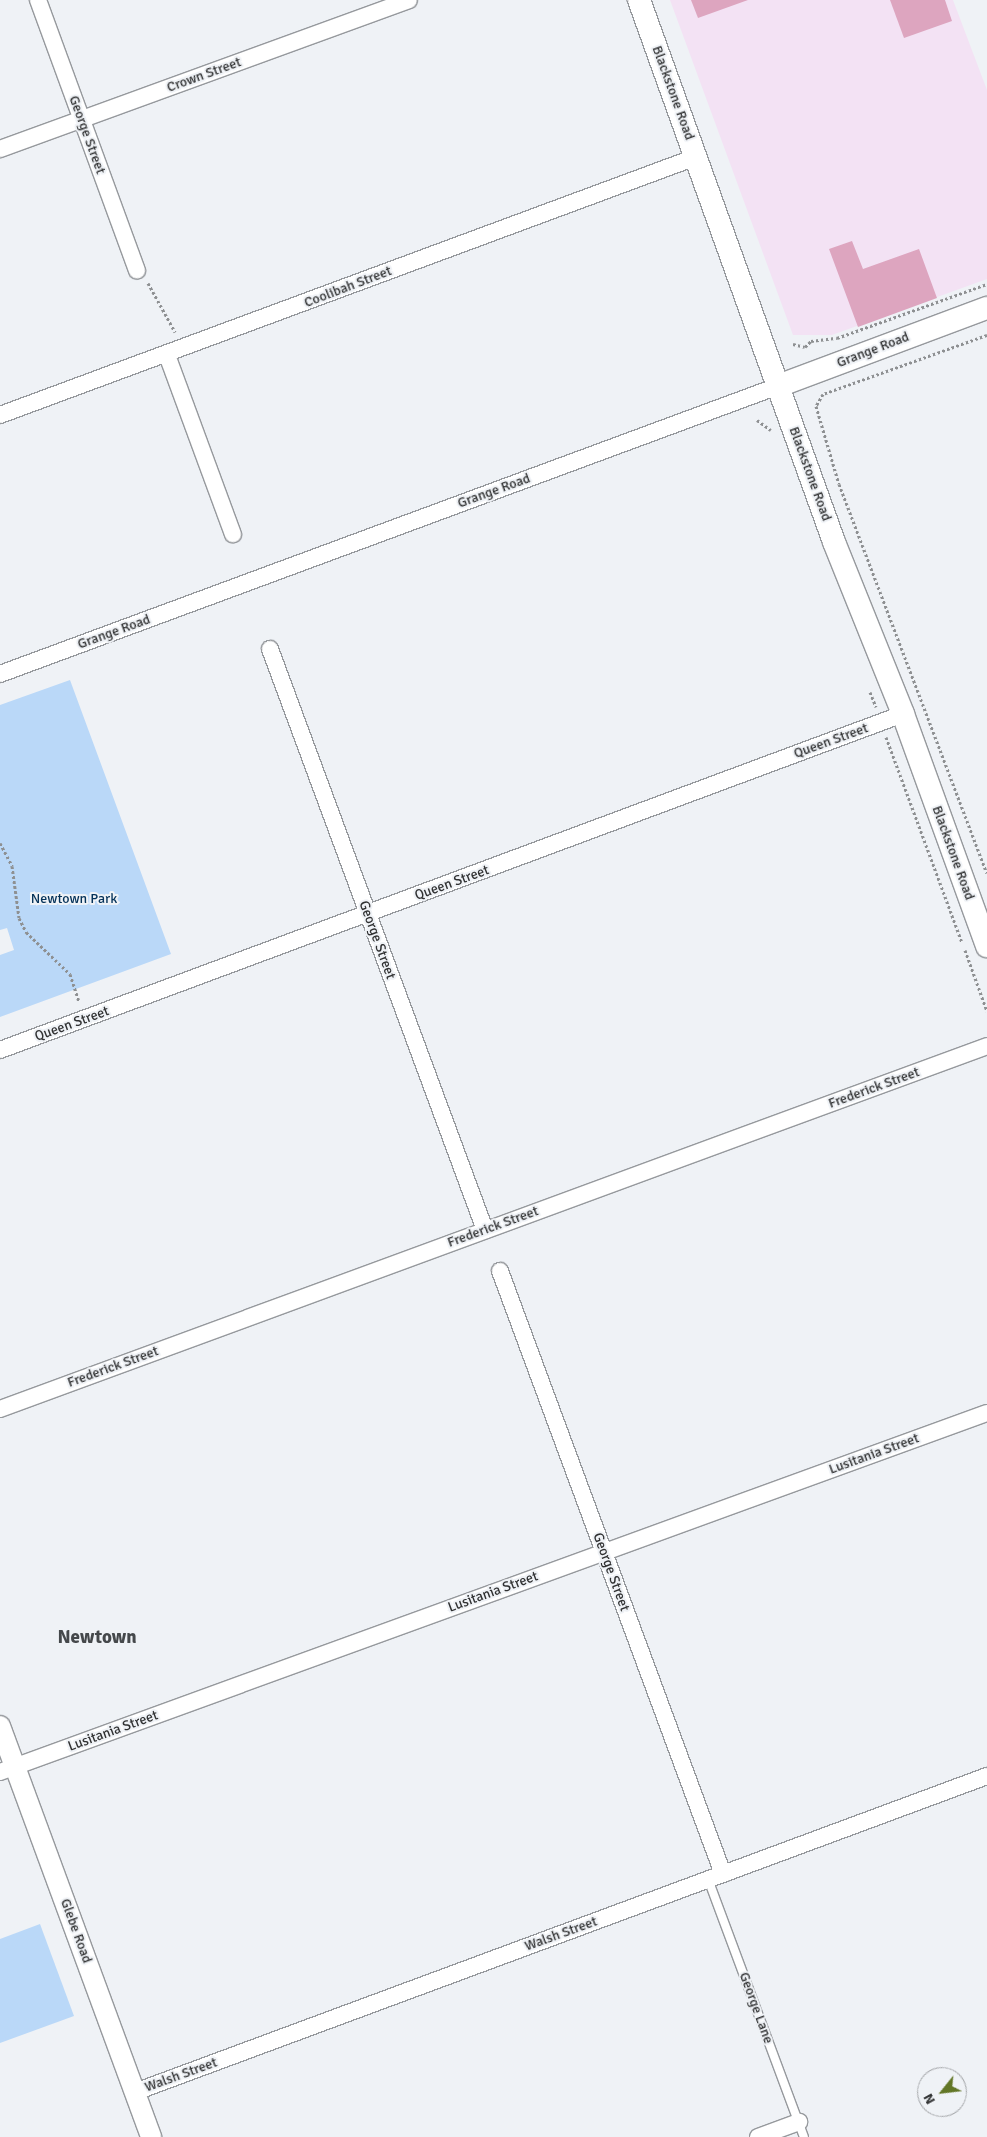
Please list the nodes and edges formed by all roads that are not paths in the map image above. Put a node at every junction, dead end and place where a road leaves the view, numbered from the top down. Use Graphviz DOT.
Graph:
graph roads {
  1 [pos="38,0"];
  2 [pos="409,0"];
  3 [pos="639,0"];
  4 [pos="82,119"];
  5 [pos="0,149"];
  6 [pos="696,158"];
  7 [pos="137,270"];
  8 [pos="987,308"];
  9 [pos="175,352"];
  10 [pos="778,386"];
  11 [pos="0,415"];
  12 [pos="233,534"];
  13 [pos="270,649"];
  14 [pos="0,674"];
  15 [pos="903,714"];
  16 [pos="368,914"];
  17 [pos="987,946"];
  18 [pos="987,1046"];
  19 [pos="0,1050"];
  20 [pos="485,1230"];
  21 [pos="500,1271"];
  22 [pos="0,1409"];
  23 [pos="987,1413"];
  24 [pos="604,1552"];
  25 [pos="0,1726"];
  26 [pos="8,1770"];
  27 [pos="987,1776"];
  28 [pos="716,1876"];
  29 [pos="134,2092"];
  30 [pos="801,2130"];
  31 [pos="152,2137"];
  32 [pos="758,2137"];
  1 -- 4 [label="street, George Street"];
  2 -- 4 [label="street, Crown Street"];
  3 -- 6 [label="main road, Blackstone Road"];
  4 -- 5 [label="street, Crown Street"];
  4 -- 7 [label="street, George Street"];
  6 -- 9 [label="street, Coolibah Street"];
  6 -- 10 [label="main road, Blackstone Road"];
  8 -- 10 [label="main road, Grange Road"];
  9 -- 11 [label="street, Coolibah Street"];
  9 -- 12 [label="street"];
  10 -- 14 [label="street, Grange Road"];
  10 -- 15 [label="main road, Blackstone Road"];
  13 -- 16 [label="street, George Street"];
  15 -- 16 [label="street, Queen Street"];
  15 -- 17 [label="main road, Blackstone Road"];
  16 -- 19 [label="street, Queen Street"];
  16 -- 20 [label="street, George Street"];
  18 -- 20 [label="street, Frederick Street"];
  20 -- 22 [label="street, Frederick Street"];
  21 -- 24 [label="street, George Street"];
  23 -- 24 [label="street, Lusitania Street"];
  24 -- 26 [label="street, Lusitania Street"];
  24 -- 28 [label="street, George Street"];
  25 -- 26 [label="street, Glebe Road"];
  26 -- 29 [label="street, Glebe Road"];
  27 -- 28 [label="street, Walsh Street"];
  28 -- 29 [label="street, Walsh Street"];
  28 -- 30 [label="lane, George Lane"];
  29 -- 31 [label="street, Glebe Road"];
  30 -- 32 [label="street"];
}
